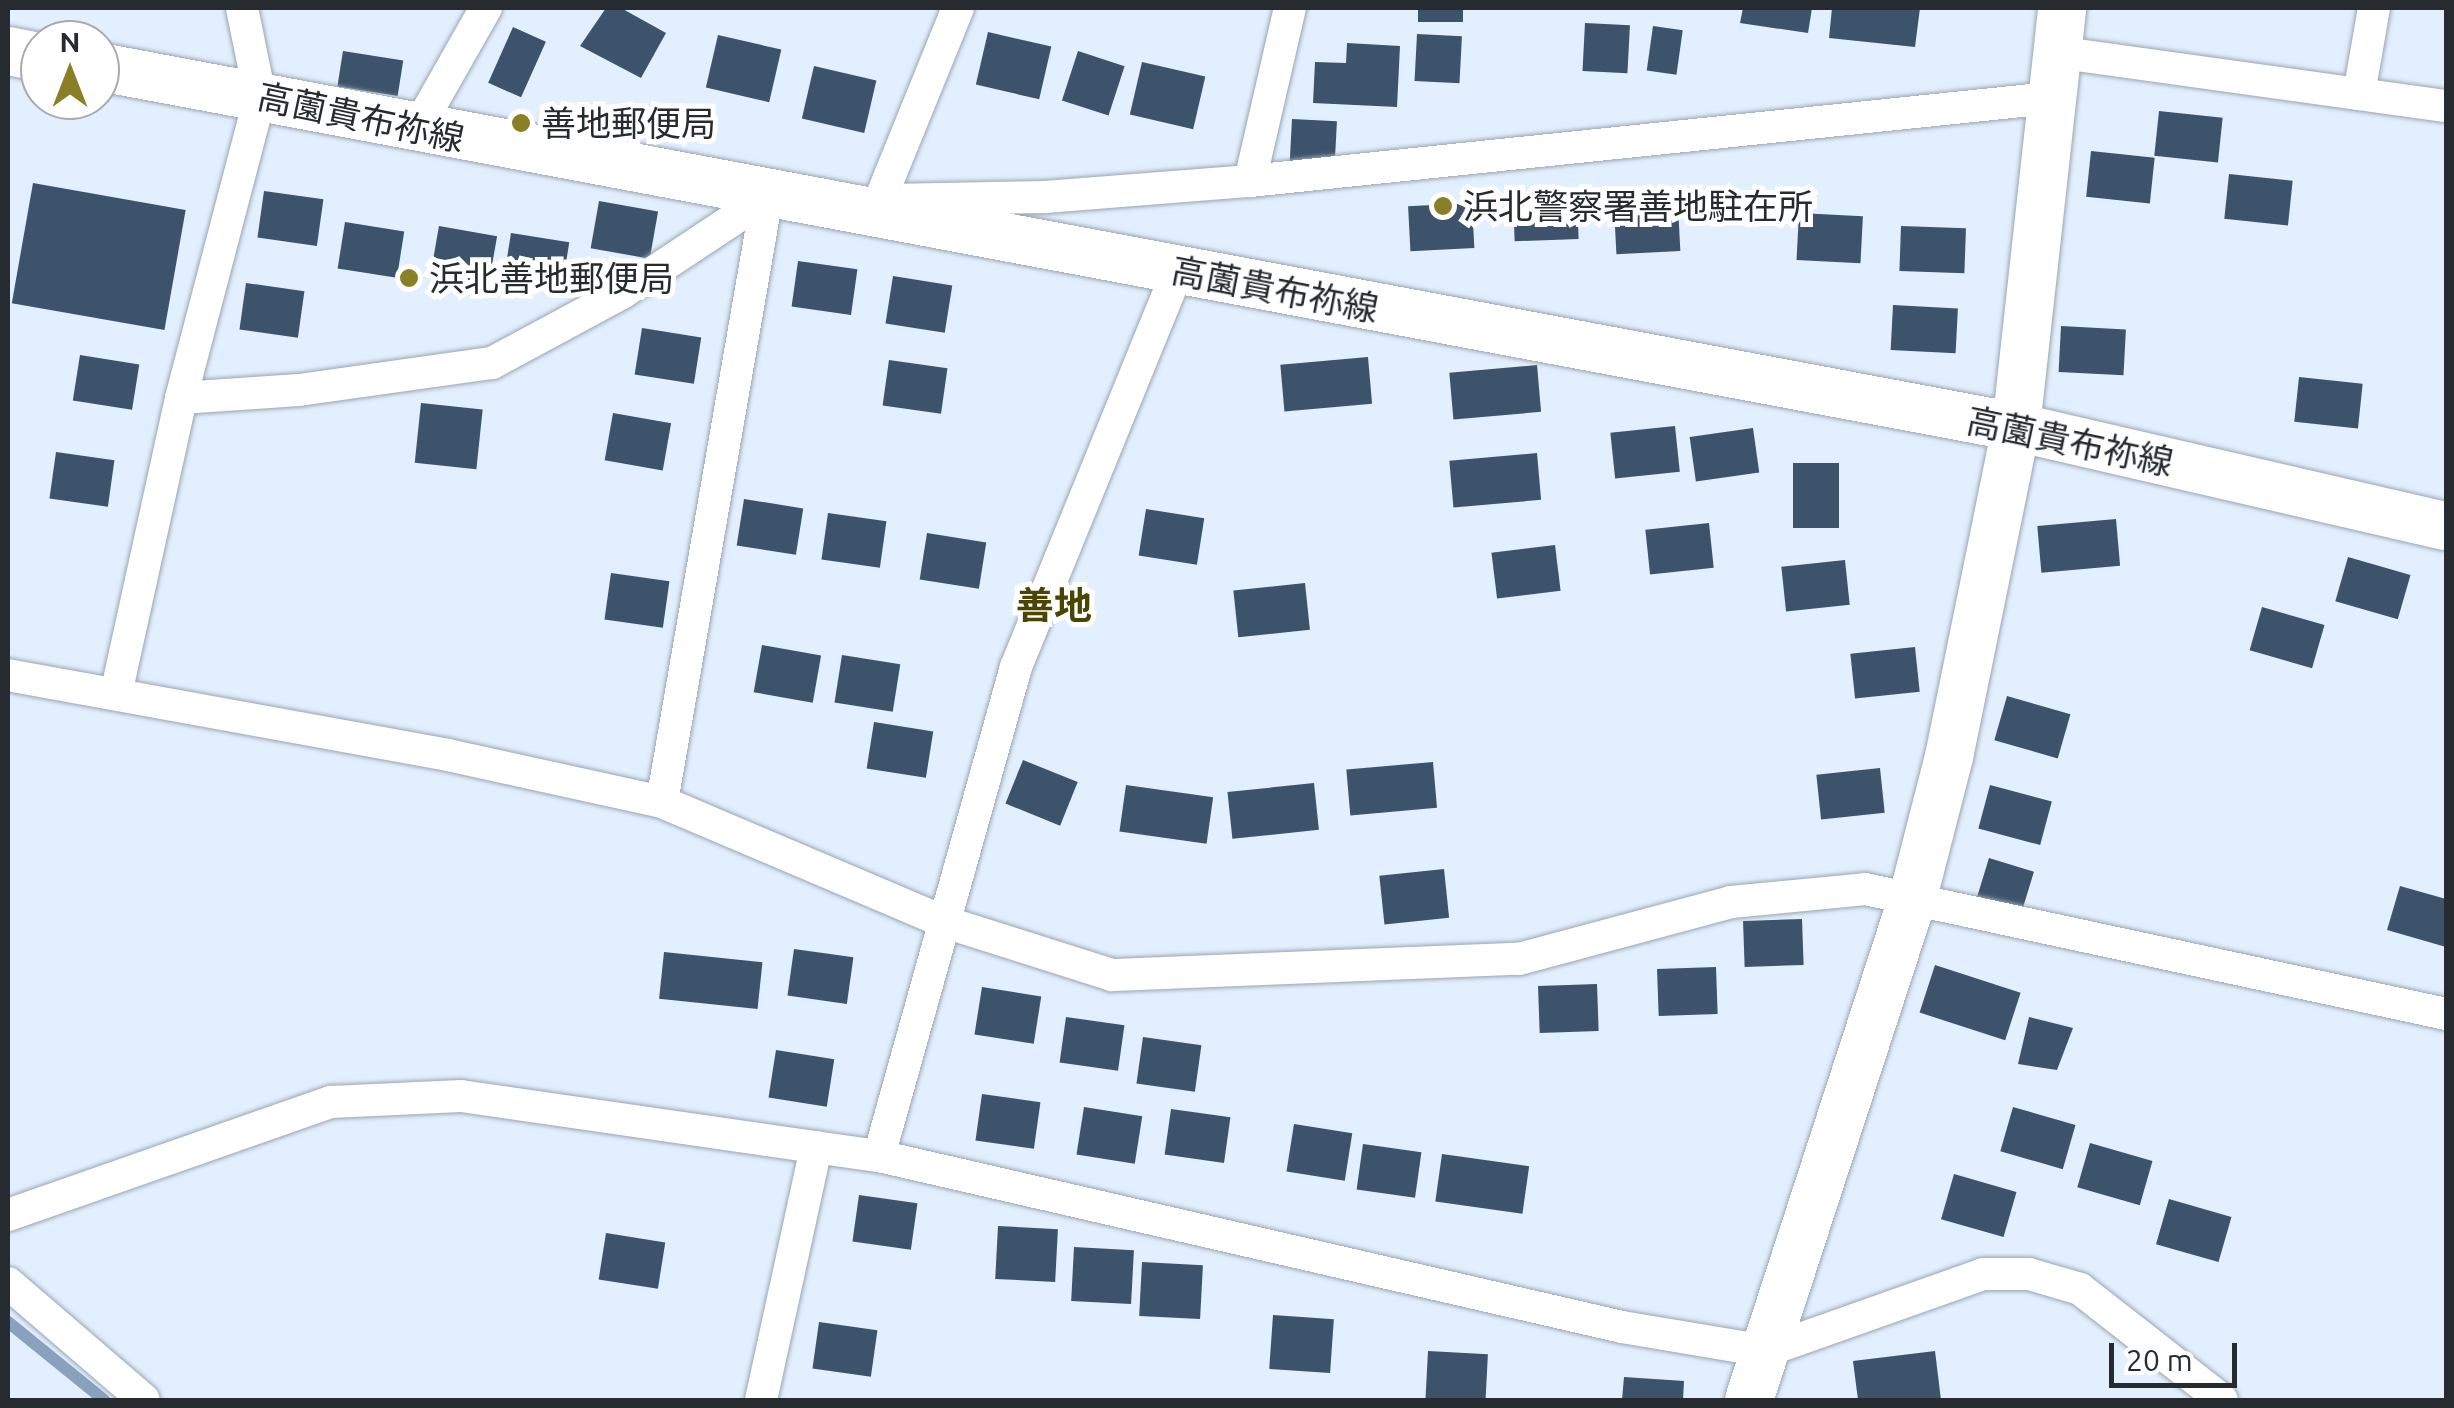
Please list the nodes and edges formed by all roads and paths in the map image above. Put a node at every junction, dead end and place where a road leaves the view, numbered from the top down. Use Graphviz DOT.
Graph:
graph roads {
  1 [pos="242,8"];
  2 [pos="486,8"];
  3 [pos="958,8"];
  4 [pos="1290,8"];
  5 [pos="2374,8"];
  6 [pos="2056,52"];
  7 [pos="120,71"];
  8 [pos="2359,94"];
  9 [pos="260,96"];
  10 [pos="2446,106"];
  11 [pos="416,130"];
  12 [pos="1250,180"];
  13 [pos="767,197"];
  14 [pos="880,200"];
  15 [pos="1178,270"];
  16 [pos="181,398"];
  17 [pos="2016,427"];
  18 [pos="2446,526"];
  19 [pos="8,675"];
  20 [pos="116,694"];
  21 [pos="662,802"];
  22 [pos="1914,897"];
  23 [pos="944,922"];
  24 [pos="2446,1014"];
  25 [pos="816,1146"];
  26 [pos="879,1156"];
  27 [pos="8,1215"];
  28 [pos="8,1283"];
  29 [pos="1766,1351"];
  30 [pos="144,1400"];
  31 [pos="760,1400"];
  32 [pos="1749,1400"];
  33 [pos="2222,1400"];
  1 -- 9 [label="street"];
  2 -- 11 [label="street"];
  3 -- 14 [label="street"];
  4 -- 12 [label="street"];
  5 -- 8 [label="street"];
  6 -- 8 [label="street"];
  6 -- 12 [label="street"];
  6 -- 17 [label="main road"];
  7 -- 9 [label="main road, 高薗貴布祢線"];
  8 -- 10 [label="street"];
  9 -- 11 [label="main road, 高薗貴布祢線"];
  9 -- 16 [label="street"];
  11 -- 13 [label="main road, 高薗貴布祢線"];
  12 -- 14 [label="street"];
  13 -- 14 [label="street"];
  13 -- 15 [label="main road, 高薗貴布祢線"];
  13 -- 16 [label="street"];
  13 -- 21 [label="street"];
  15 -- 17 [label="main road, 高薗貴布祢線"];
  15 -- 23 [label="street"];
  16 -- 20 [label="street"];
  17 -- 18 [label="main road, 高薗貴布祢線"];
  17 -- 22 [label="main road"];
  19 -- 20 [label="street"];
  20 -- 21 [label="street"];
  21 -- 23 [label="street"];
  22 -- 23 [label="street"];
  22 -- 24 [label="street"];
  22 -- 29 [label="main road"];
  23 -- 26 [label="street"];
  25 -- 26 [label="street"];
  25 -- 27 [label="street"];
  25 -- 31 [label="street"];
  26 -- 29 [label="street"];
  28 -- 30 [label="street"];
  29 -- 32 [label="main road"];
  29 -- 33 [label="street"];
}
